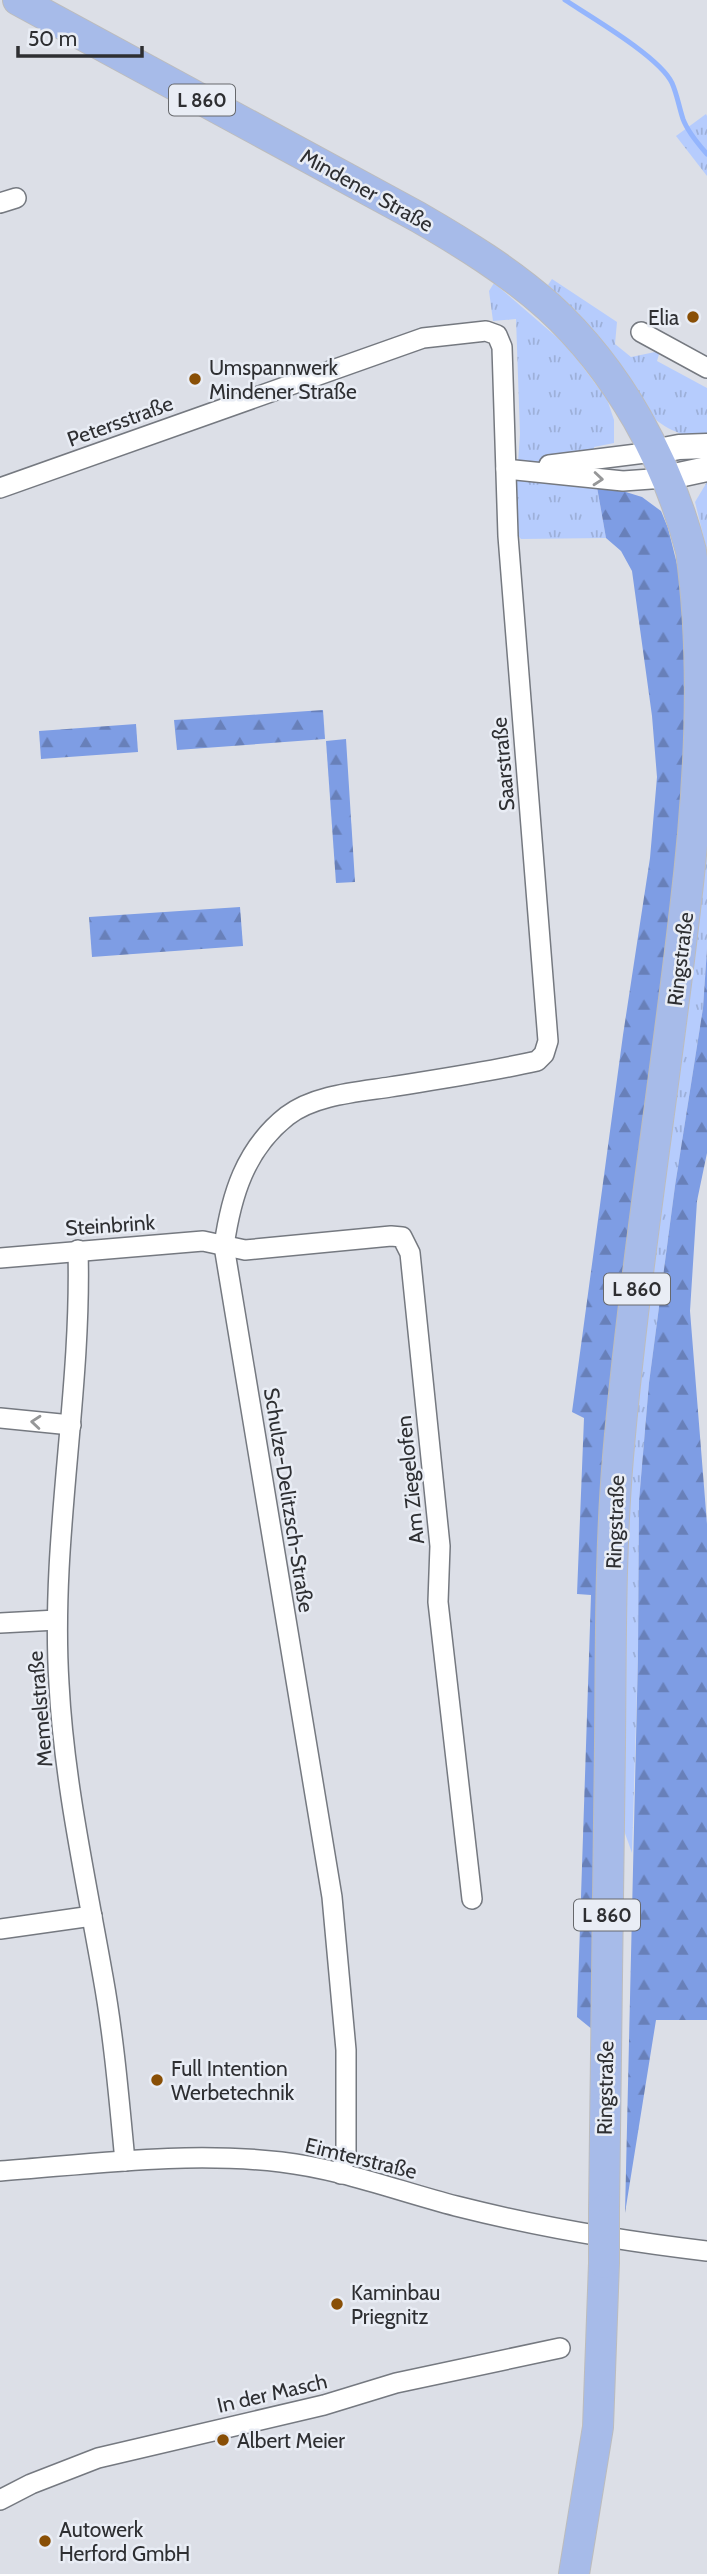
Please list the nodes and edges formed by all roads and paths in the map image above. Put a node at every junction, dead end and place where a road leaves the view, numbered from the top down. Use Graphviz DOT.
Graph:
graph roads {
  1 [pos="18,0"];
  2 [pos="641,332"];
  3 [pos="497,335"];
  4 [pos="707,368"];
  5 [pos="707,446"];
  6 [pos="659,465"];
  7 [pos="506,469"];
  8 [pos="707,469"];
  9 [pos="0,488"];
  10 [pos="544,1054"];
  11 [pos="224,1246"];
  12 [pos="78,1250"];
  13 [pos="0,1258"];
  14 [pos="0,1418"];
  15 [pos="71,1425"];
  16 [pos="57,1620"];
  17 [pos="0,1623"];
  18 [pos="472,1899"];
  19 [pos="92,1916"];
  20 [pos="0,1929"];
  21 [pos="125,2161"];
  22 [pos="0,2171"];
  23 [pos="341,2174"];
  24 [pos="707,2251"];
  25 [pos="560,2348"];
  26 [pos="0,2500"];
  27 [pos="574,2574"];
  1 -- 6 [label="main road, Mindener Straße / L 860"];
  2 -- 4 [label="street"];
  3 -- 7 [label="street, Saarstraße"];
  3 -- 9 [label="street, Petersstraße"];
  5 -- 6 [label="street"];
  6 -- 7 [label="street"];
  7 -- 6 [label="street, one-way"];
  6 -- 8 [label="street"];
  6 -- 27 [label="main road, Ringstraße / L 860, bridge"];
  7 -- 10 [label="street, Saarstraße"];
  10 -- 11 [label="street, Schulze-Delitzsch-Straße"];
  11 -- 12 [label="street, Steinbrink"];
  11 -- 18 [label="street, Am Ziegelofen"];
  11 -- 23 [label="street, Schulze-Delitzsch-Straße"];
  12 -- 13 [label="street, Steinbrink"];
  12 -- 15 [label="street, Memelstraße"];
  15 -- 14 [label="street, one-way"];
  15 -- 16 [label="street, Memelstraße"];
  16 -- 17 [label="street"];
  16 -- 19 [label="street, Memelstraße"];
  19 -- 20 [label="street"];
  19 -- 21 [label="street, Memelstraße"];
  21 -- 22 [label="street, Eimterstraße"];
  21 -- 23 [label="street, Eimterstraße"];
  23 -- 24 [label="street, Eimterstraße"];
  25 -- 26 [label="street, In der Masch"];
}
